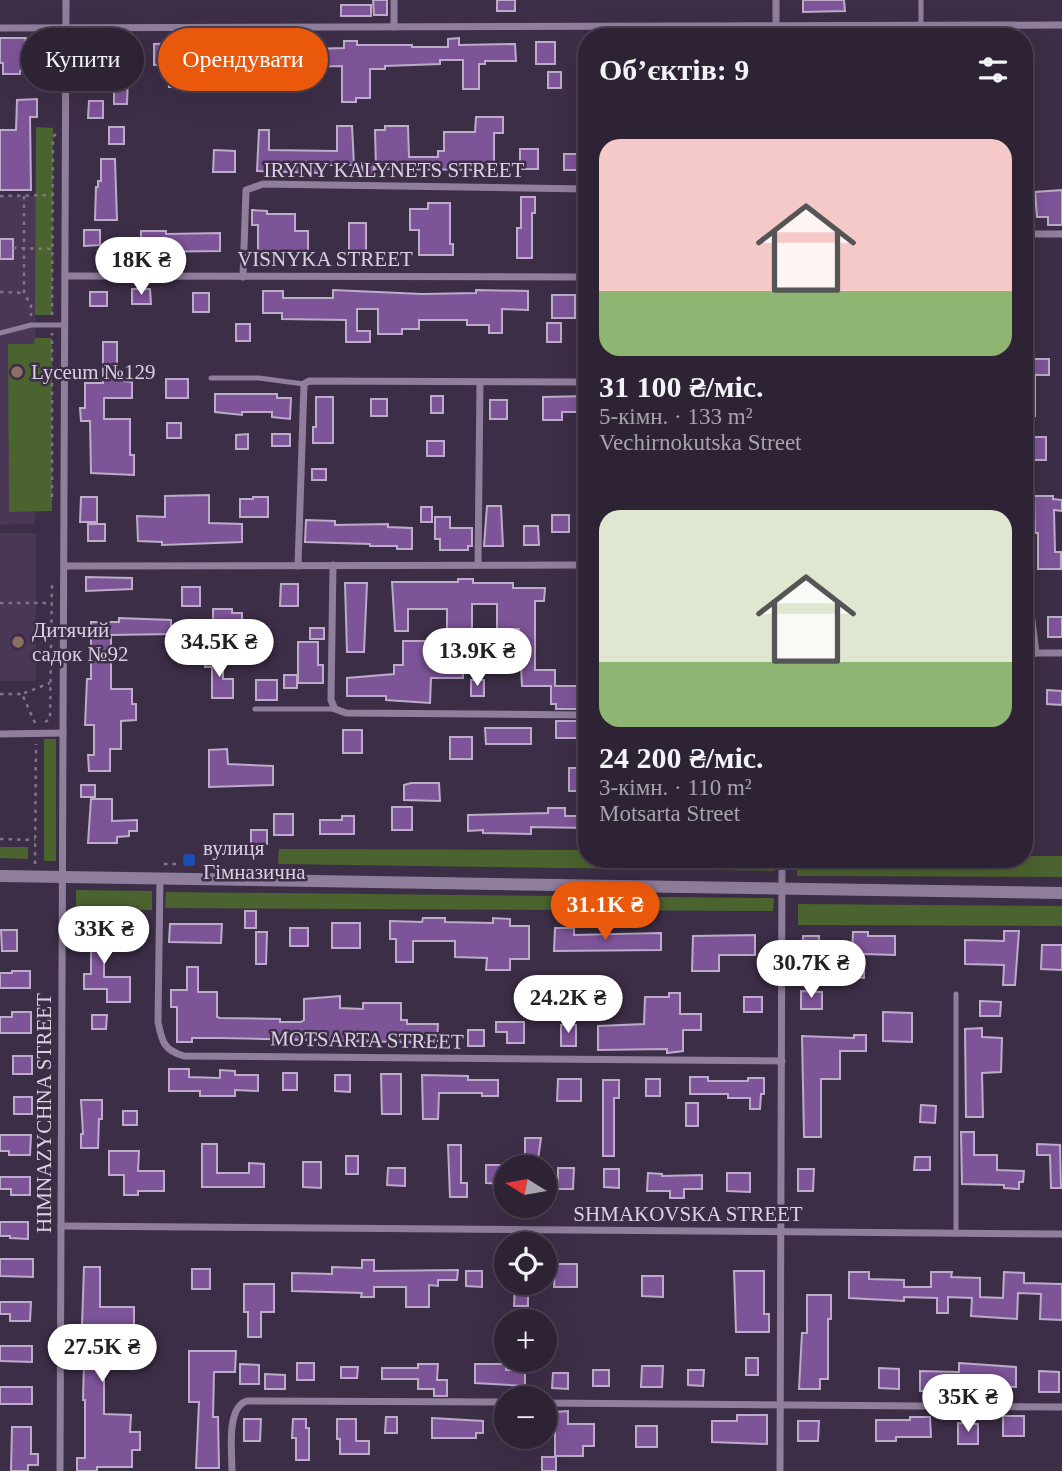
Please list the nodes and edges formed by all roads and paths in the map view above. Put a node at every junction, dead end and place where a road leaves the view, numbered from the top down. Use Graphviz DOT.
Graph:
graph roads {
  1 [pos="66,0"];
  2 [pos="394,0"];
  3 [pos="776,0"];
  4 [pos="921,0"];
  5 [pos="776,25"];
  6 [pos="1062,25"];
  7 [pos="921,26"];
  8 [pos="934,26"];
  9 [pos="394,27"];
  10 [pos="0,28"];
  11 [pos="21,28"];
  12 [pos="65,28"];
  13 [pos="65,91"];
  14 [pos="65,124"];
  15 [pos="578,189"];
  16 [pos="53,195"];
  17 [pos="0,196"];
  18 [pos="24,196"];
  19 [pos="1033,234"];
  20 [pos="1062,234"];
  21 [pos="13,248"];
  22 [pos="23,248"];
  23 [pos="53,248"];
  24 [pos="65,276"];
  25 [pos="243,276"];
  26 [pos="578,276"];
  27 [pos="0,292"];
  28 [pos="24,293"];
  29 [pos="65,324"];
  30 [pos="31,325"];
  31 [pos="52,325"];
  32 [pos="0,333"];
  33 [pos="211,378"];
  34 [pos="480,382"];
  35 [pos="578,382"];
  36 [pos="304,384"];
  37 [pos="52,498"];
  38 [pos="333,565"];
  39 [pos="478,565"];
  40 [pos="578,565"];
  41 [pos="64,566"];
  42 [pos="298,566"];
  43 [pos="52,577"];
  44 [pos="0,603"];
  45 [pos="52,603"];
  46 [pos="1033,629"];
  47 [pos="1036,653"];
  48 [pos="1062,653"];
  49 [pos="50,683"];
  50 [pos="0,694"];
  51 [pos="22,694"];
  52 [pos="255,709"];
  53 [pos="335,709"];
  54 [pos="578,715"];
  55 [pos="63,733"];
  56 [pos="0,734"];
  57 [pos="36,734"];
  58 [pos="0,839"];
  59 [pos="35,840"];
  60 [pos="35,866"];
  61 [pos="782,868"];
  62 [pos="0,876"];
  63 [pos="62,877"];
  64 [pos="160,878"];
  65 [pos="783,888"];
  66 [pos="1062,893"];
  67 [pos="956,994"];
  68 [pos="782,1061"];
  69 [pos="61,1226"];
  70 [pos="781,1232"];
  71 [pos="956,1234"];
  72 [pos="1062,1234"];
  73 [pos="494,1402"];
  74 [pos="557,1403"];
  75 [pos="780,1404"];
  76 [pos="1062,1407"];
  77 [pos="60,1471"];
  78 [pos="232,1471"];
  79 [pos="780,1471"];
  1 -- 12 [label="street, HIMNAZYCHNA STREET"];
  2 -- 9 [label="street"];
  3 -- 5 [label="street"];
  4 -- 7 [label="lane"];
  5 -- 7 [label="street"];
  5 -- 9 [label="street"];
  6 -- 8 [label="street"];
  7 -- 8 [label="street"];
  9 -- 12 [label="street"];
  10 -- 11 [label="street"];
  13 -- 14 [label="street, HIMNAZYCHNA STREET"];
  14 -- 16 [label="path"];
  14 -- 24 [label="street, HIMNAZYCHNA STREET"];
  15 -- 25 [label="street, IRYNY KALYNETS STREET"];
  16 -- 18 [label="path"];
  16 -- 23 [label="path"];
  17 -- 18 [label="path"];
  18 -- 22 [label="path"];
  19 -- 20 [label="street"];
  21 -- 22 [label="path"];
  22 -- 23 [label="path"];
  22 -- 28 [label="path"];
  23 -- 31 [label="path"];
  24 -- 25 [label="street, VISNYKA STREET"];
  24 -- 29 [label="street, HIMNAZYCHNA STREET"];
  25 -- 26 [label="street, VISNYKA STREET"];
  27 -- 28 [label="path"];
  28 -- 30 [label="path"];
  29 -- 31 [label="lane"];
  29 -- 41 [label="street, HIMNAZYCHNA STREET"];
  30 -- 31 [label="lane"];
  30 -- 32 [label="lane"];
  31 -- 37 [label="path"];
  33 -- 36 [label="lane"];
  34 -- 35 [label="street"];
  34 -- 36 [label="street"];
  34 -- 39 [label="street"];
  36 -- 42 [label="street"];
  38 -- 39 [label="street"];
  38 -- 42 [label="street"];
  38 -- 53 [label="street"];
  39 -- 40 [label="street"];
  41 -- 42 [label="street"];
  41 -- 55 [label="street, HIMNAZYCHNA STREET"];
  43 -- 45 [label="path"];
  44 -- 45 [label="path"];
  45 -- 49 [label="path"];
  46 -- 47 [label="street"];
  47 -- 48 [label="street"];
  49 -- 51 [label="path"];
  49 -- 51 [label="path"];
  50 -- 51 [label="path"];
  52 -- 53 [label="lane"];
  53 -- 54 [label="street"];
  55 -- 57 [label="street"];
  55 -- 63 [label="street, HIMNAZYCHNA STREET"];
  56 -- 57 [label="street"];
  57 -- 59 [label="path"];
  58 -- 59 [label="path"];
  59 -- 60 [label="path"];
  61 -- 65 [label="street"];
  62 -- 63 [label="street"];
  63 -- 64 [label="street"];
  63 -- 69 [label="street, HIMNAZYCHNA STREET"];
  64 -- 65 [label="street"];
  64 -- 68 [label="street, MOTSARTA STREET"];
  65 -- 66 [label="street"];
  65 -- 68 [label="street"];
  67 -- 71 [label="lane"];
  68 -- 70 [label="street"];
  69 -- 70 [label="street, SHMAKOVSKA STREET"];
  69 -- 77 [label="street, HIMNAZYCHNA STREET"];
  70 -- 71 [label="street, SHMAKOVSKA STREET"];
  70 -- 75 [label="street"];
  71 -- 72 [label="street, SHMAKOVSKA STREET"];
  73 -- 78 [label="street"];
  74 -- 75 [label="street"];
  75 -- 76 [label="street"];
  75 -- 79 [label="street"];
}
